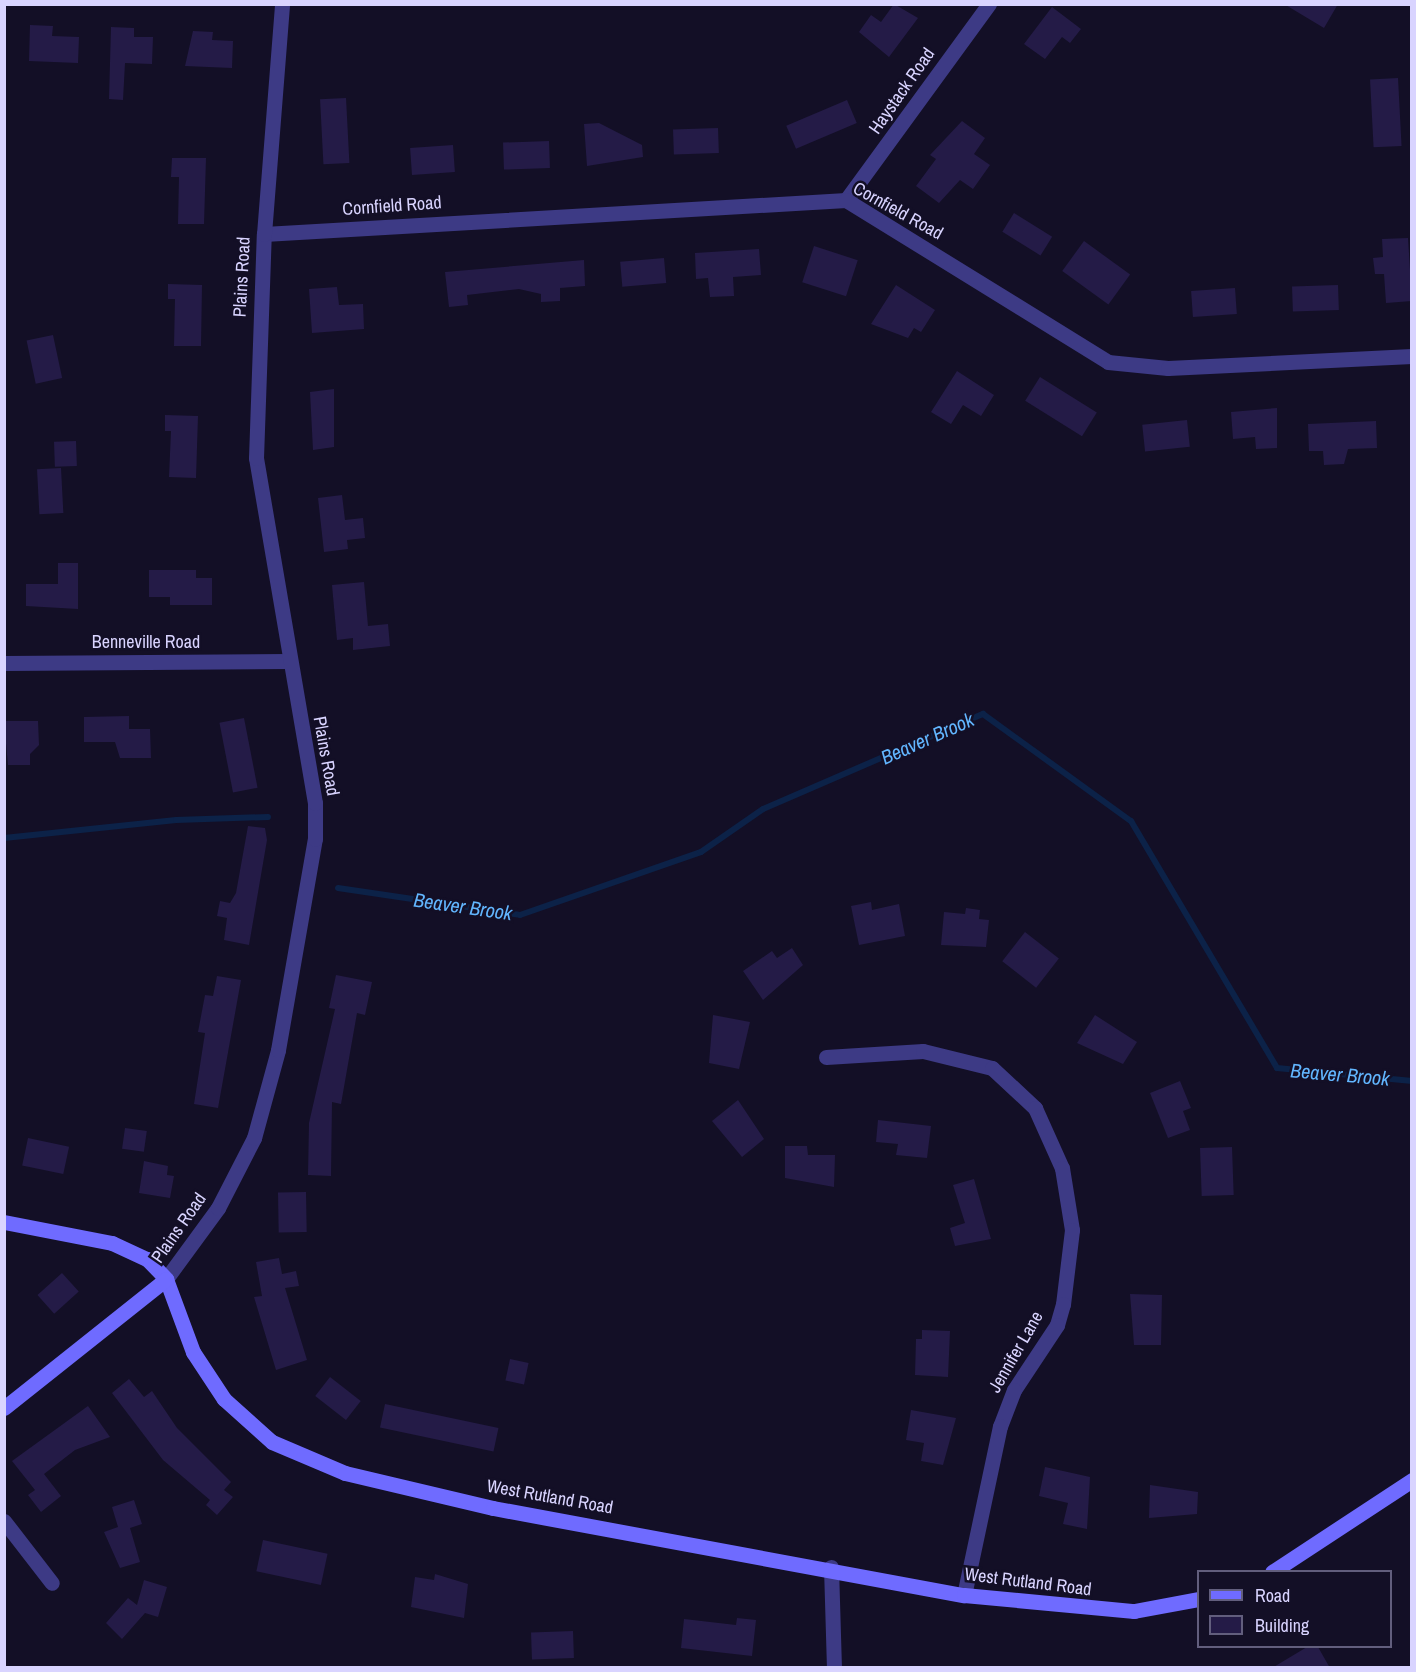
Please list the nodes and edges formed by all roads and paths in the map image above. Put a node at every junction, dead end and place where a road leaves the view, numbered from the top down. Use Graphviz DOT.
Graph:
graph roads {
  1 [pos="282,4"];
  2 [pos="989,4"];
  3 [pos="846,200"];
  4 [pos="264,234"];
  5 [pos="1412,356"];
  6 [pos="288,661"];
  7 [pos="4,663"];
  8 [pos="826,1057"];
  9 [pos="4,1222"];
  10 [pos="166,1279"];
  11 [pos="4,1408"];
  12 [pos="1412,1480"];
  13 [pos="4,1521"];
  14 [pos="831,1567"];
  15 [pos="1275,1570"];
  16 [pos="52,1583"];
  17 [pos="964,1595"];
  18 [pos="1197,1599"];
  19 [pos="834,1668"];
  1 -- 4 [label="street, Plains Road"];
  2 -- 3 [label="street, Haystack Road"];
  3 -- 4 [label="street, Cornfield Road"];
  3 -- 5 [label="street, Cornfield Road"];
  4 -- 6 [label="street, Plains Road"];
  6 -- 7 [label="street, Benneville Road"];
  6 -- 10 [label="street, Plains Road"];
  8 -- 17 [label="street, Jennifer Lane"];
  9 -- 10 [label="main road, West Rutland Road"];
  10 -- 11 [label="main road, Plains Road"];
  10 -- 14 [label="main road, West Rutland Road"];
  12 -- 15 [label="main road"];
  13 -- 16 [label="street"];
  14 -- 17 [label="main road, West Rutland Road"];
  14 -- 19 [label="street"];
  17 -- 18 [label="main road, West Rutland Road"];
}
